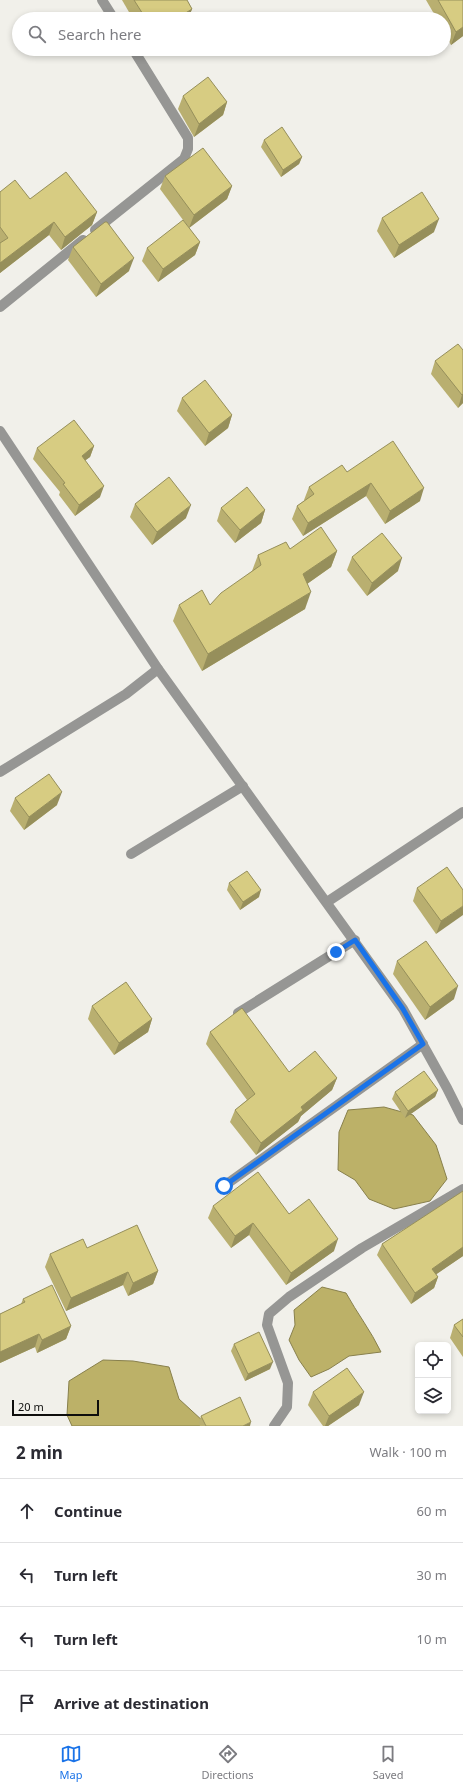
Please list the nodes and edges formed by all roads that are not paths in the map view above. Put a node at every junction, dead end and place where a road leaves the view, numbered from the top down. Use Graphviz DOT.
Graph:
graph roads {
  1 [pos="102,0"];
  2 [pos="110,12"];
  3 [pos="137,56"];
  4 [pos="0,307"];
  5 [pos="0,431"];
  6 [pos="158,669"];
  7 [pos="0,772"];
  8 [pos="243,786"];
  9 [pos="463,812"];
  10 [pos="131,854"];
  11 [pos="327,902"];
  12 [pos="355,940"];
  13 [pos="238,1013"];
  14 [pos="423,1044"];
  15 [pos="463,1120"];
  16 [pos="224,1186"];
  17 [pos="463,1189"];
  18 [pos="274,1426"];
  1 -- 2 [label="street"];
  3 -- 4 [label="street"];
  5 -- 6 [label="street"];
  6 -- 7 [label="street"];
  6 -- 8 [label="street"];
  8 -- 10 [label="street"];
  8 -- 11 [label="street"];
  9 -- 11 [label="street"];
  11 -- 12 [label="street"];
  12 -- 13 [label="street"];
  12 -- 14 [label="street"];
  14 -- 15 [label="street"];
  14 -- 16 [label="street"];
  17 -- 18 [label="street"];
}
